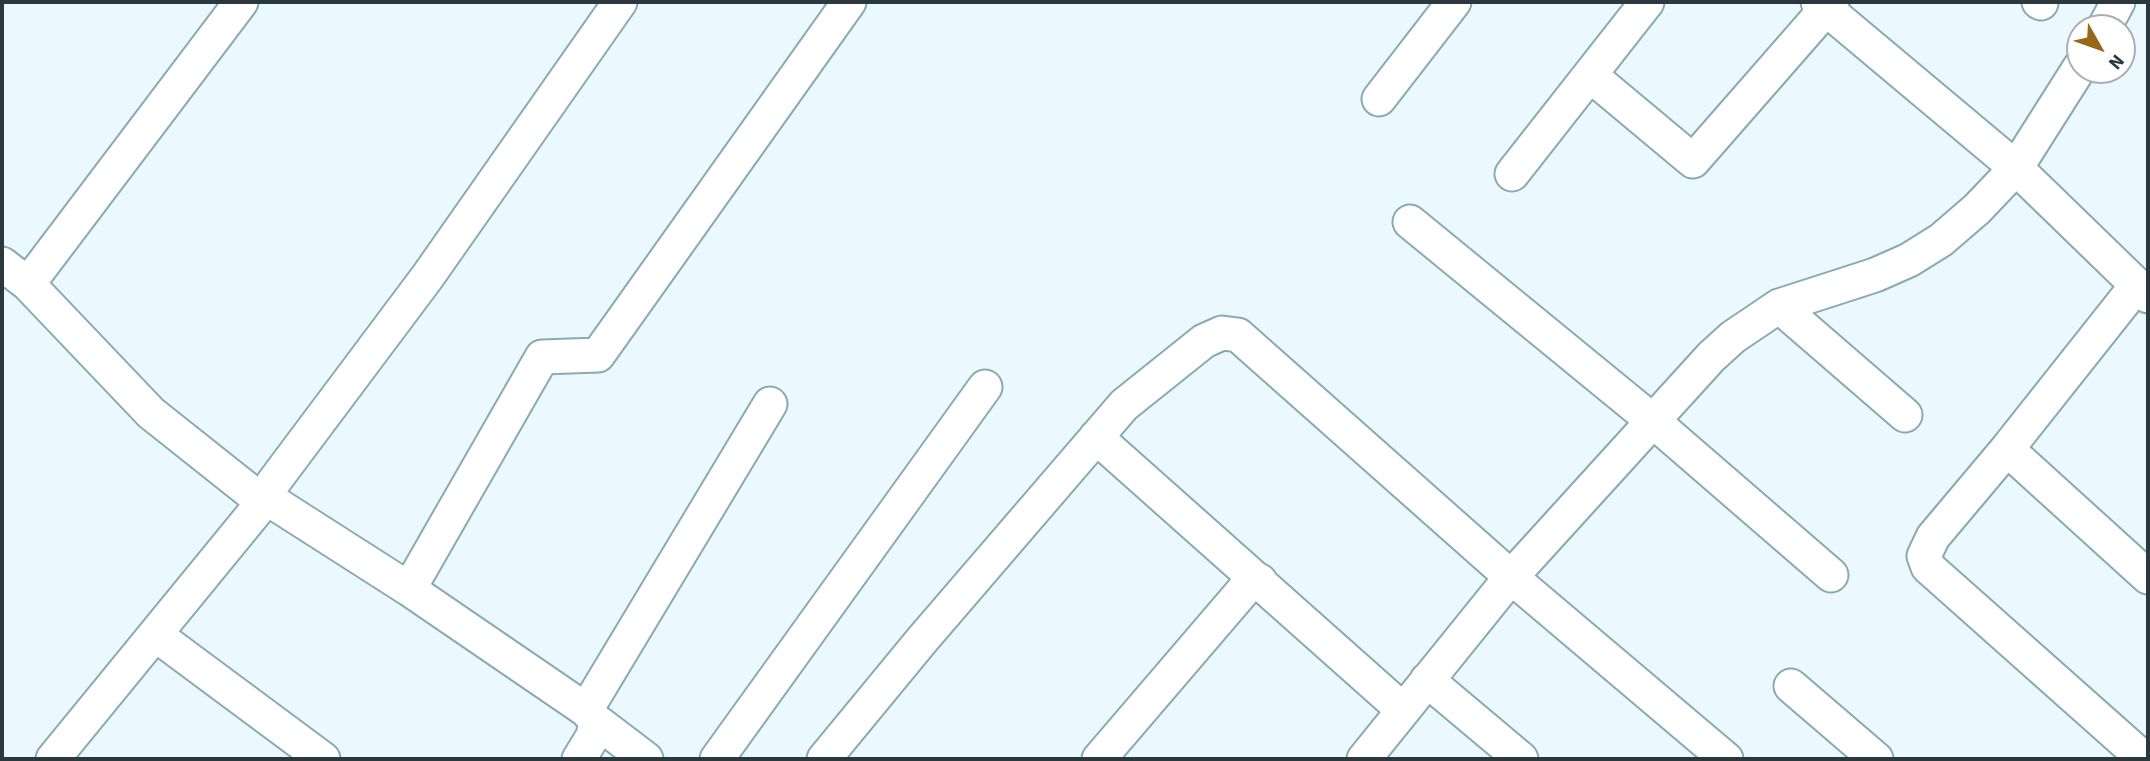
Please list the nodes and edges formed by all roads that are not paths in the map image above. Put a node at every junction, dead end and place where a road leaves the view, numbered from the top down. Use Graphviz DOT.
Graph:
graph roads {
  1 [pos="241,2"];
  2 [pos="620,2"];
  3 [pos="849,2"];
  4 [pos="1454,2"];
  5 [pos="1647,2"];
  6 [pos="1826,4"];
  7 [pos="1590,75"];
  8 [pos="2070,84"];
  9 [pos="1379,99"];
  10 [pos="2017,169"];
  11 [pos="1512,174"];
  12 [pos="1410,222"];
  13 [pos="2,264"];
  14 [pos="28,284"];
  15 [pos="2143,290"];
  16 [pos="1779,306"];
  17 [pos="985,387"];
  18 [pos="770,404"];
  19 [pos="1905,415"];
  20 [pos="1653,421"];
  21 [pos="1097,437"];
  22 [pos="2007,449"];
  23 [pos="266,499"];
  24 [pos="1831,575"];
  25 [pos="1511,577"];
  26 [pos="2148,577"];
  27 [pos="1257,579"];
  28 [pos="409,589"];
  29 [pos="156,635"];
  30 [pos="1427,680"];
  31 [pos="1791,686"];
  32 [pos="1403,710"];
  33 [pos="591,716"];
  34 [pos="53,759"];
  35 [pos="323,759"];
  36 [pos="579,759"];
  37 [pos="646,759"];
  38 [pos="717,759"];
  39 [pos="824,759"];
  40 [pos="1100,759"];
  41 [pos="1364,759"];
  42 [pos="1521,759"];
  43 [pos="1726,759"];
  44 [pos="1876,759"];
  45 [pos="2144,759"];
  1 -- 14 [label="street"];
  2 -- 23 [label="street"];
  3 -- 28 [label="street"];
  4 -- 9 [label="street"];
  5 -- 7 [label="street"];
  6 -- 7 [label="street"];
  6 -- 10 [label="street"];
  7 -- 11 [label="street"];
  8 -- 10 [label="street"];
  10 -- 15 [label="street"];
  10 -- 16 [label="street"];
  12 -- 20 [label="street"];
  13 -- 14 [label="street"];
  14 -- 23 [label="street"];
  15 -- 22 [label="street"];
  16 -- 19 [label="street"];
  16 -- 20 [label="street"];
  17 -- 38 [label="street"];
  18 -- 33 [label="street"];
  20 -- 24 [label="street"];
  20 -- 25 [label="street"];
  21 -- 25 [label="street"];
  21 -- 27 [label="street"];
  21 -- 39 [label="street"];
  22 -- 26 [label="street"];
  22 -- 45 [label="street"];
  23 -- 28 [label="street"];
  23 -- 29 [label="street"];
  25 -- 30 [label="street"];
  25 -- 43 [label="street"];
  27 -- 32 [label="street"];
  27 -- 40 [label="street"];
  28 -- 33 [label="street"];
  29 -- 34 [label="street"];
  29 -- 35 [label="street"];
  30 -- 32 [label="street"];
  30 -- 42 [label="street"];
  31 -- 44 [label="street"];
  32 -- 41 [label="street"];
  33 -- 36 [label="street"];
  33 -- 37 [label="street"];
}
